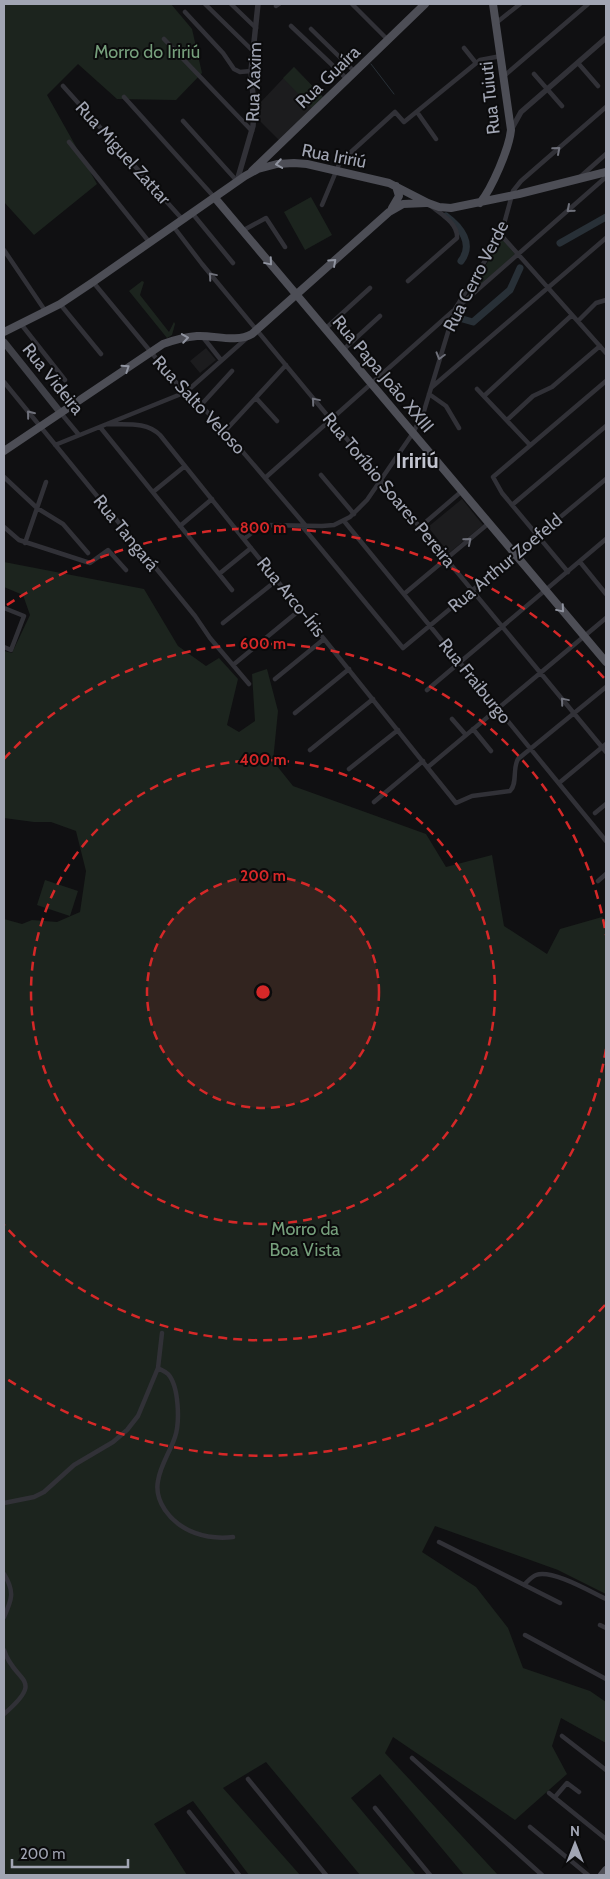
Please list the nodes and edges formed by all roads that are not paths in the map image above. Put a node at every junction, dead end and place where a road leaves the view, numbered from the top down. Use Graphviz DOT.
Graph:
graph roads {
  1 [pos="206,4"];
  2 [pos="231,4"];
  3 [pos="258,4"];
  4 [pos="352,4"];
  5 [pos="425,4"];
  6 [pos="493,4"];
  7 [pos="520,4"];
  8 [pos="588,4"];
  9 [pos="185,12"];
  10 [pos="496,23"];
  11 [pos="291,26"];
  12 [pos="256,28"];
  13 [pos="311,29"];
  14 [pos="606,38"];
  15 [pos="164,40"];
  16 [pos="388,40"];
  17 [pos="464,48"];
  18 [pos="253,51"];
  19 [pos="501,56"];
  20 [pos="476,63"];
  21 [pos="578,63"];
  22 [pos="251,71"];
  23 [pos="355,72"];
  24 [pos="534,74"];
  25 [pos="504,76"];
  26 [pos="347,80"];
  27 [pos="63,86"];
  28 [pos="598,86"];
  29 [pos="547,90"];
  30 [pos="124,97"];
  31 [pos="562,106"];
  32 [pos="606,107"];
  33 [pos="509,111"];
  34 [pos="416,112"];
  35 [pos="521,112"];
  36 [pos="183,121"];
  37 [pos="511,130"];
  38 [pos="252,131"];
  39 [pos="436,139"];
  40 [pos="69,142"];
  41 [pos="606,154"];
  42 [pos="244,159"];
  43 [pos="337,170"];
  44 [pos="252,172"];
  45 [pos="606,172"];
  46 [pos="606,177"];
  47 [pos="577,180"];
  48 [pos="237,181"];
  49 [pos="396,186"];
  50 [pos="490,186"];
  51 [pos="511,196"];
  52 [pos="215,198"];
  53 [pos="496,199"];
  54 [pos="480,203"];
  55 [pos="428,204"];
  56 [pos="322,205"];
  57 [pos="389,212"];
  58 [pos="192,213"];
  59 [pos="183,220"];
  60 [pos="173,226"];
  61 [pos="242,231"];
  62 [pos="501,234"];
  63 [pos="606,238"];
  64 [pos="150,242"];
  65 [pos="285,247"];
  66 [pos="4,250"];
  67 [pos="518,254"];
  68 [pos="233,263"];
  69 [pos="408,281"];
  70 [pos="94,282"];
  71 [pos="370,288"];
  72 [pos="548,288"];
  73 [pos="297,295"];
  74 [pos="606,300"];
  75 [pos="60,304"];
  76 [pos="455,310"];
  77 [pos="46,312"];
  78 [pos="572,315"];
  79 [pos="380,316"];
  80 [pos="578,322"];
  81 [pos="21,324"];
  82 [pos="325,329"];
  83 [pos="257,330"];
  84 [pos="4,332"];
  85 [pos="202,336"];
  86 [pos="249,336"];
  87 [pos="4,342"];
  88 [pos="600,346"];
  89 [pos="343,350"];
  90 [pos="150,352"];
  91 [pos="606,353"];
  92 [pos="101,354"];
  93 [pos="222,360"];
  94 [pos="286,365"];
  95 [pos="232,371"];
  96 [pos="64,380"];
  97 [pos="606,381"];
  98 [pos="4,382"];
  99 [pos="372,384"];
  100 [pos="477,389"];
  101 [pos="430,391"];
  102 [pos="186,392"];
  103 [pos="484,396"];
  104 [pos="256,398"];
  105 [pos="201,405"];
  106 [pos="60,412"];
  107 [pos="331,420"];
  108 [pos="507,420"];
  109 [pos="277,421"];
  110 [pos="107,424"];
  111 [pos="40,426"];
  112 [pos="606,426"];
  113 [pos="100,427"];
  114 [pos="458,428"];
  115 [pos="225,431"];
  116 [pos="413,432"];
  117 [pos="79,435"];
  118 [pos="55,445"];
  119 [pos="530,445"];
  120 [pos="4,450"];
  121 [pos="185,466"];
  122 [pos="321,475"];
  123 [pos="4,477"];
  124 [pos="265,478"];
  125 [pos="606,478"];
  126 [pos="381,480"];
  127 [pos="46,482"];
  128 [pos="462,491"];
  129 [pos="153,492"];
  130 [pos="212,499"];
  131 [pos="512,505"];
  132 [pos="37,508"];
  133 [pos="354,514"];
  134 [pos="344,521"];
  135 [pos="489,523"];
  136 [pos="180,526"];
  137 [pos="304,526"];
  138 [pos="4,527"];
  139 [pos="420,527"];
  140 [pos="538,536"];
  141 [pos="244,539"];
  142 [pos="606,540"];
  143 [pos="25,542"];
  144 [pos="251,548"];
  145 [pos="88,554"];
  146 [pos="516,554"];
  147 [pos="446,559"];
  148 [pos="580,562"];
  149 [pos="126,570"];
  150 [pos="568,572"];
  151 [pos="219,574"];
  152 [pos="277,580"];
  153 [pos="232,590"];
  154 [pos="472,590"];
  155 [pos="546,590"];
  156 [pos="404,594"];
  157 [pos="606,594"];
  158 [pos="4,608"];
  159 [pos="301,609"];
  160 [pos="606,618"];
  161 [pos="223,623"];
  162 [pos="430,626"];
  163 [pos="502,627"];
  164 [pos="585,636"];
  165 [pos="324,638"];
  166 [pos="4,647"];
  167 [pos="403,648"];
  168 [pos="460,662"];
  169 [pos="606,662"];
  170 [pos="234,665"];
  171 [pos="348,669"];
  172 [pos="541,673"];
  173 [pos="276,679"];
  174 [pos="250,684"];
  175 [pos="606,687"];
  176 [pos="427,690"];
  177 [pos="373,699"];
  178 [pos="498,709"];
  179 [pos="295,713"];
  180 [pos="574,713"];
  181 [pos="452,719"];
  182 [pos="398,730"];
  183 [pos="473,730"];
  184 [pos="466,735"];
  185 [pos="604,746"];
  186 [pos="530,748"];
  187 [pos="310,750"];
  188 [pos="491,751"];
  189 [pos="606,752"];
  190 [pos="423,761"];
  191 [pos="428,767"];
  192 [pos="350,769"];
  193 [pos="559,783"];
  194 [pos="374,802"];
  195 [pos="606,804"];
  196 [pos="595,813"];
  197 [pos="606,841"];
  198 [pos="606,874"];
  199 [pos="598,881"];
  200 [pos="162,1332"];
  201 [pos="158,1368"];
  202 [pos="4,1503"];
  203 [pos="233,1537"];
  204 [pos="439,1542"];
  205 [pos="4,1574"];
  206 [pos="524,1585"];
  207 [pos="606,1599"];
  208 [pos="560,1603"];
  209 [pos="4,1617"];
  210 [pos="600,1625"];
  211 [pos="606,1628"];
  212 [pos="525,1635"];
  213 [pos="4,1650"];
  214 [pos="606,1679"];
  215 [pos="4,1714"];
  216 [pos="562,1736"];
  217 [pos="412,1758"];
  218 [pos="606,1770"];
  219 [pos="248,1779"];
  220 [pos="549,1792"];
  221 [pos="579,1792"];
  222 [pos="555,1797"];
  223 [pos="375,1808"];
  224 [pos="189,1812"];
  225 [pos="530,1826"];
  226 [pos="606,1839"];
  227 [pos="606,1870"];
  228 [pos="239,1875"];
  229 [pos="326,1875"];
  230 [pos="430,1875"];
  231 [pos="542,1875"];
  232 [pos="588,1875"];
  233 [pos="602,1875"];
  1 -- 18 [label="street"];
  2 -- 12 [label="street"];
  3 -- 12 [label="street, Rua Xaxim"];
  4 -- 16 [label="street"];
  5 -- 16 [label="main road, Rua Guaíra"];
  6 -- 10 [label="main road, Rua Tuiuti"];
  7 -- 10 [label="street"];
  8 -- 25 [label="street"];
  9 -- 22 [label="street"];
  10 -- 19 [label="main road, Rua Tuiuti"];
  11 -- 26 [label="street"];
  12 -- 18 [label="street, Rua Xaxim"];
  13 -- 23 [label="street"];
  14 -- 21 [label="street"];
  15 -- 38 [label="street"];
  16 -- 23 [label="main road, Rua Guaíra"];
  17 -- 20 [label="street"];
  18 -- 22 [label="street, Rua Xaxim"];
  19 -- 20 [label="street"];
  19 -- 25 [label="main road, Rua Tuiuti"];
  20 -- 34 [label="street"];
  21 -- 28 [label="street"];
  21 -- 29 [label="street"];
  22 -- 38 [label="street, Rua Xaxim"];
  23 -- 26 [label="main road, Rua Guaíra"];
  24 -- 29 [label="street"];
  25 -- 33 [label="main road, Rua Tuiuti"];
  26 -- 44 [label="main road, Rua Guaíra"];
  27 -- 59 [label="street, Rua Miguel Zattar"];
  29 -- 31 [label="street"];
  29 -- 35 [label="street"];
  30 -- 52 [label="street"];
  51 -- 32 [label="street, one-way"];
  33 -- 35 [label="street"];
  33 -- 37 [label="main road, Rua Tuiuti"];
  34 -- 39 [label="street"];
  34 -- 43 [label="street"];
  35 -- 37 [label="street"];
  36 -- 48 [label="street"];
  37 -- 50 [label="main road, Rua Tuiuti"];
  38 -- 42 [label="street, Rua Xaxim"];
  40 -- 64 [label="street"];
  41 -- 47 [label="street"];
  42 -- 44 [label="street"];
  42 -- 48 [label="street, Rua Xaxim"];
  43 -- 44 [label="main road, Rua Iririú, one-way"];
  43 -- 49 [label="main road, Rua Iririú"];
  43 -- 56 [label="street"];
  44 -- 48 [label="main road, Rua Iririú"];
  45 -- 47 [label="main road, Rua Iririú"];
  46 -- 67 [label="street, one-way"];
  47 -- 51 [label="main road, Rua Iririú"];
  48 -- 52 [label="main road, Rua Iririú"];
  49 -- 55 [label="main road, Rua Iririú"];
  49 -- 57 [label="main road"];
  50 -- 53 [label="main road"];
  50 -- 54 [label="main road, Rua Tuiuti"];
  51 -- 53 [label="main road, Rua Iririú"];
  51 -- 62 [label="street, Rua Cerro Verde"];
  52 -- 58 [label="main road, Rua Iririú"];
  52 -- 61 [label="main road, Rua Papa João XXIII"];
  53 -- 54 [label="main road, Rua Iririú"];
  54 -- 55 [label="main road, Rua Iririú"];
  55 -- 57 [label="main road"];
  55 -- 69 [label="street"];
  73 -- 57 [label="main road, one-way"];
  58 -- 59 [label="main road, Rua Iririú"];
  58 -- 68 [label="street"];
  59 -- 60 [label="main road, Rua Iririú"];
  60 -- 64 [label="main road, Rua Iririú"];
  83 -- 60 [label="street, Rua Toríbio Soares Pereira, one-way"];
  61 -- 65 [label="street"];
  61 -- 73 [label="main road, Rua Papa João XXIII, one-way"];
  62 -- 67 [label="street"];
  62 -- 76 [label="street, Rua Cerro Verde"];
  63 -- 72 [label="street"];
  64 -- 70 [label="main road, Rua Iririú"];
  66 -- 77 [label="street"];
  67 -- 72 [label="street"];
  67 -- 76 [label="street"];
  70 -- 75 [label="main road, Rua Iririú"];
  70 -- 90 [label="street, Rua Salto Veloso"];
  71 -- 82 [label="street"];
  72 -- 78 [label="street"];
  72 -- 101 [label="street"];
  73 -- 82 [label="main road, Rua Papa João XXIII"];
  73 -- 83 [label="main road"];
  74 -- 80 [label="street"];
  75 -- 77 [label="main road, Rua Iririú"];
  75 -- 92 [label="street"];
  76 -- 99 [label="street"];
  76 -- 101 [label="street, Rua Cerro Verde, one-way"];
  77 -- 81 [label="main road, Rua Iririú"];
  78 -- 80 [label="street"];
  78 -- 103 [label="street"];
  79 -- 89 [label="street"];
  80 -- 88 [label="street"];
  81 -- 84 [label="main road, Rua Iririú"];
  81 -- 96 [label="street"];
  82 -- 89 [label="main road, Rua Papa João XXIII"];
  83 -- 86 [label="main road"];
  83 -- 94 [label="street, Rua Toríbio Soares Pereira"];
  85 -- 86 [label="main road"];
  90 -- 85 [label="main road, one-way"];
  85 -- 93 [label="street"];
  86 -- 93 [label="street"];
  87 -- 106 [label="main road, Rua Videira"];
  88 -- 91 [label="street"];
  88 -- 108 [label="street"];
  89 -- 99 [label="main road, Rua Papa João XXIII"];
  90 -- 102 [label="street, Rua Salto Veloso"];
  106 -- 90 [label="main road, one-way"];
  93 -- 102 [label="street"];
  94 -- 104 [label="street"];
  107 -- 94 [label="street, Rua Toríbio Soares Pereira, one-way"];
  95 -- 105 [label="street"];
  97 -- 119 [label="street"];
  111 -- 98 [label="street, Rua Tangará, one-way"];
  99 -- 107 [label="street"];
  99 -- 116 [label="main road, Rua Papa João XXIII"];
  100 -- 103 [label="street"];
  101 -- 114 [label="street"];
  101 -- 116 [label="street, Rua Cerro Verde"];
  102 -- 105 [label="street, Rua Salto Veloso"];
  102 -- 110 [label="street"];
  103 -- 108 [label="street"];
  104 -- 109 [label="street"];
  104 -- 115 [label="street"];
  105 -- 115 [label="street, Rua Salto Veloso"];
  106 -- 111 [label="main road"];
  106 -- 117 [label="street, Rua Videira"];
  107 -- 124 [label="street"];
  107 -- 126 [label="street, Rua Toríbio Soares Pereira"];
  108 -- 119 [label="street"];
  110 -- 113 [label="street"];
  110 -- 121 [label="street, Rua Arco-Íris"];
  111 -- 118 [label="street, Rua Tangará"];
  111 -- 120 [label="main road"];
  112 -- 131 [label="street"];
  113 -- 117 [label="street"];
  113 -- 129 [label="street"];
  115 -- 124 [label="street, Rua Salto Veloso"];
  116 -- 126 [label="street, Rua Cerro Verde"];
  116 -- 128 [label="main road, Rua Papa João XXIII"];
  117 -- 118 [label="street"];
  118 -- 170 [label="street, Rua Tangará"];
  119 -- 131 [label="street"];
  121 -- 129 [label="street"];
  121 -- 130 [label="street, Rua Arco-Íris"];
  122 -- 133 [label="street"];
  123 -- 132 [label="street"];
  124 -- 137 [label="street, Rua Salto Veloso"];
  125 -- 140 [label="street, Rua Arthur Zoefeld"];
  126 -- 133 [label="street, Rua Cerro Verde"];
  126 -- 139 [label="street, Rua Toríbio Soares Pereira"];
  127 -- 132 [label="street"];
  128 -- 135 [label="main road, Rua Papa João XXIII"];
  128 -- 139 [label="street"];
  129 -- 136 [label="street"];
  130 -- 136 [label="street"];
  130 -- 141 [label="street, Rua Arco-Íris"];
  131 -- 140 [label="street"];
  132 -- 143 [label="street"];
  132 -- 145 [label="street"];
  133 -- 134 [label="street, Rua Cerro Verde"];
  134 -- 137 [label="street, Rua Cerro Verde"];
  134 -- 156 [label="street, Rua Fraiburgo"];
  135 -- 146 [label="main road, Rua Papa João XXIII"];
  147 -- 135 [label="street, one-way"];
  136 -- 151 [label="street"];
  137 -- 141 [label="street, Rua Cerro Verde"];
  137 -- 167 [label="street, Rua Salto Veloso"];
  138 -- 143 [label="street"];
  139 -- 147 [label="street, Rua Toríbio Soares Pereira"];
  140 -- 146 [label="street, Rua Arthur Zoefeld"];
  140 -- 150 [label="street"];
  141 -- 144 [label="street, Rua Arco-Íris"];
  142 -- 148 [label="street"];
  143 -- 149 [label="street"];
  144 -- 151 [label="street"];
  144 -- 152 [label="street, Rua Arco-Íris"];
  146 -- 154 [label="street, Rua Arthur Zoefeld"];
  146 -- 155 [label="main road, Rua Papa João XXIII"];
  147 -- 154 [label="street, Rua Toríbio Soares Pereira"];
  147 -- 156 [label="street"];
  148 -- 150 [label="street"];
  148 -- 157 [label="street"];
  150 -- 155 [label="street"];
  151 -- 153 [label="street"];
  152 -- 159 [label="street, Rua Arco-Íris"];
  152 -- 161 [label="street"];
  154 -- 162 [label="street, Rua Arthur Zoefeld"];
  154 -- 163 [label="street, Rua Toríbio Soares Pereira"];
  155 -- 163 [label="street"];
  155 -- 164 [label="main road, Rua Papa João XXIII, one-way"];
  156 -- 162 [label="street, Rua Fraiburgo"];
  158 -- 166 [label="street"];
  159 -- 165 [label="street, Rua Arco-Íris"];
  159 -- 170 [label="street"];
  160 -- 164 [label="street"];
  162 -- 167 [label="street, Rua Arthur Zoefeld"];
  162 -- 168 [label="street, Rua Fraiburgo"];
  163 -- 168 [label="street"];
  163 -- 172 [label="street, Rua Toríbio Soares Pereira"];
  164 -- 169 [label="main road, Rua Papa João XXIII"];
  164 -- 172 [label="street"];
  165 -- 171 [label="street, Rua Arco-Íris"];
  165 -- 173 [label="street"];
  168 -- 176 [label="street"];
  168 -- 178 [label="street, Rua Fraiburgo"];
  170 -- 174 [label="street, Rua Tangará"];
  171 -- 177 [label="street, Rua Arco-Íris"];
  171 -- 179 [label="street"];
  172 -- 178 [label="street"];
  180 -- 172 [label="street, Rua Toríbio Soares Pereira, one-way"];
  175 -- 180 [label="street"];
  177 -- 182 [label="street, Rua Arco-Íris"];
  177 -- 187 [label="street"];
  178 -- 183 [label="street"];
  178 -- 186 [label="street, Rua Fraiburgo"];
  180 -- 185 [label="street, Rua Toríbio Soares Pereira"];
  180 -- 186 [label="street"];
  181 -- 184 [label="street"];
  182 -- 190 [label="street, Rua Arco-Íris"];
  182 -- 192 [label="street"];
  183 -- 184 [label="street"];
  183 -- 188 [label="street"];
  184 -- 191 [label="street"];
  185 -- 189 [label="street, Rua Toríbio Soares Pereira"];
  185 -- 193 [label="street"];
  186 -- 191 [label="street, Rua Arco-Íris"];
  186 -- 193 [label="street, Rua Fraiburgo"];
  190 -- 191 [label="street, Rua Arco-Íris"];
  190 -- 194 [label="street"];
  193 -- 197 [label="street, Rua Fraiburgo"];
  195 -- 196 [label="street"];
  198 -- 199 [label="street"];
  200 -- 201 [label="street"];
  201 -- 202 [label="street"];
  201 -- 203 [label="street"];
  204 -- 206 [label="street"];
  205 -- 209 [label="street"];
  206 -- 207 [label="street"];
  206 -- 208 [label="street"];
  210 -- 211 [label="street"];
  212 -- 214 [label="street"];
  213 -- 215 [label="street"];
  216 -- 218 [label="street"];
  217 -- 231 [label="street"];
  219 -- 229 [label="street"];
  220 -- 222 [label="street"];
  221 -- 222 [label="street"];
  222 -- 226 [label="street"];
  223 -- 230 [label="street"];
  224 -- 228 [label="street"];
  225 -- 232 [label="street"];
  227 -- 233 [label="main road"];
}
